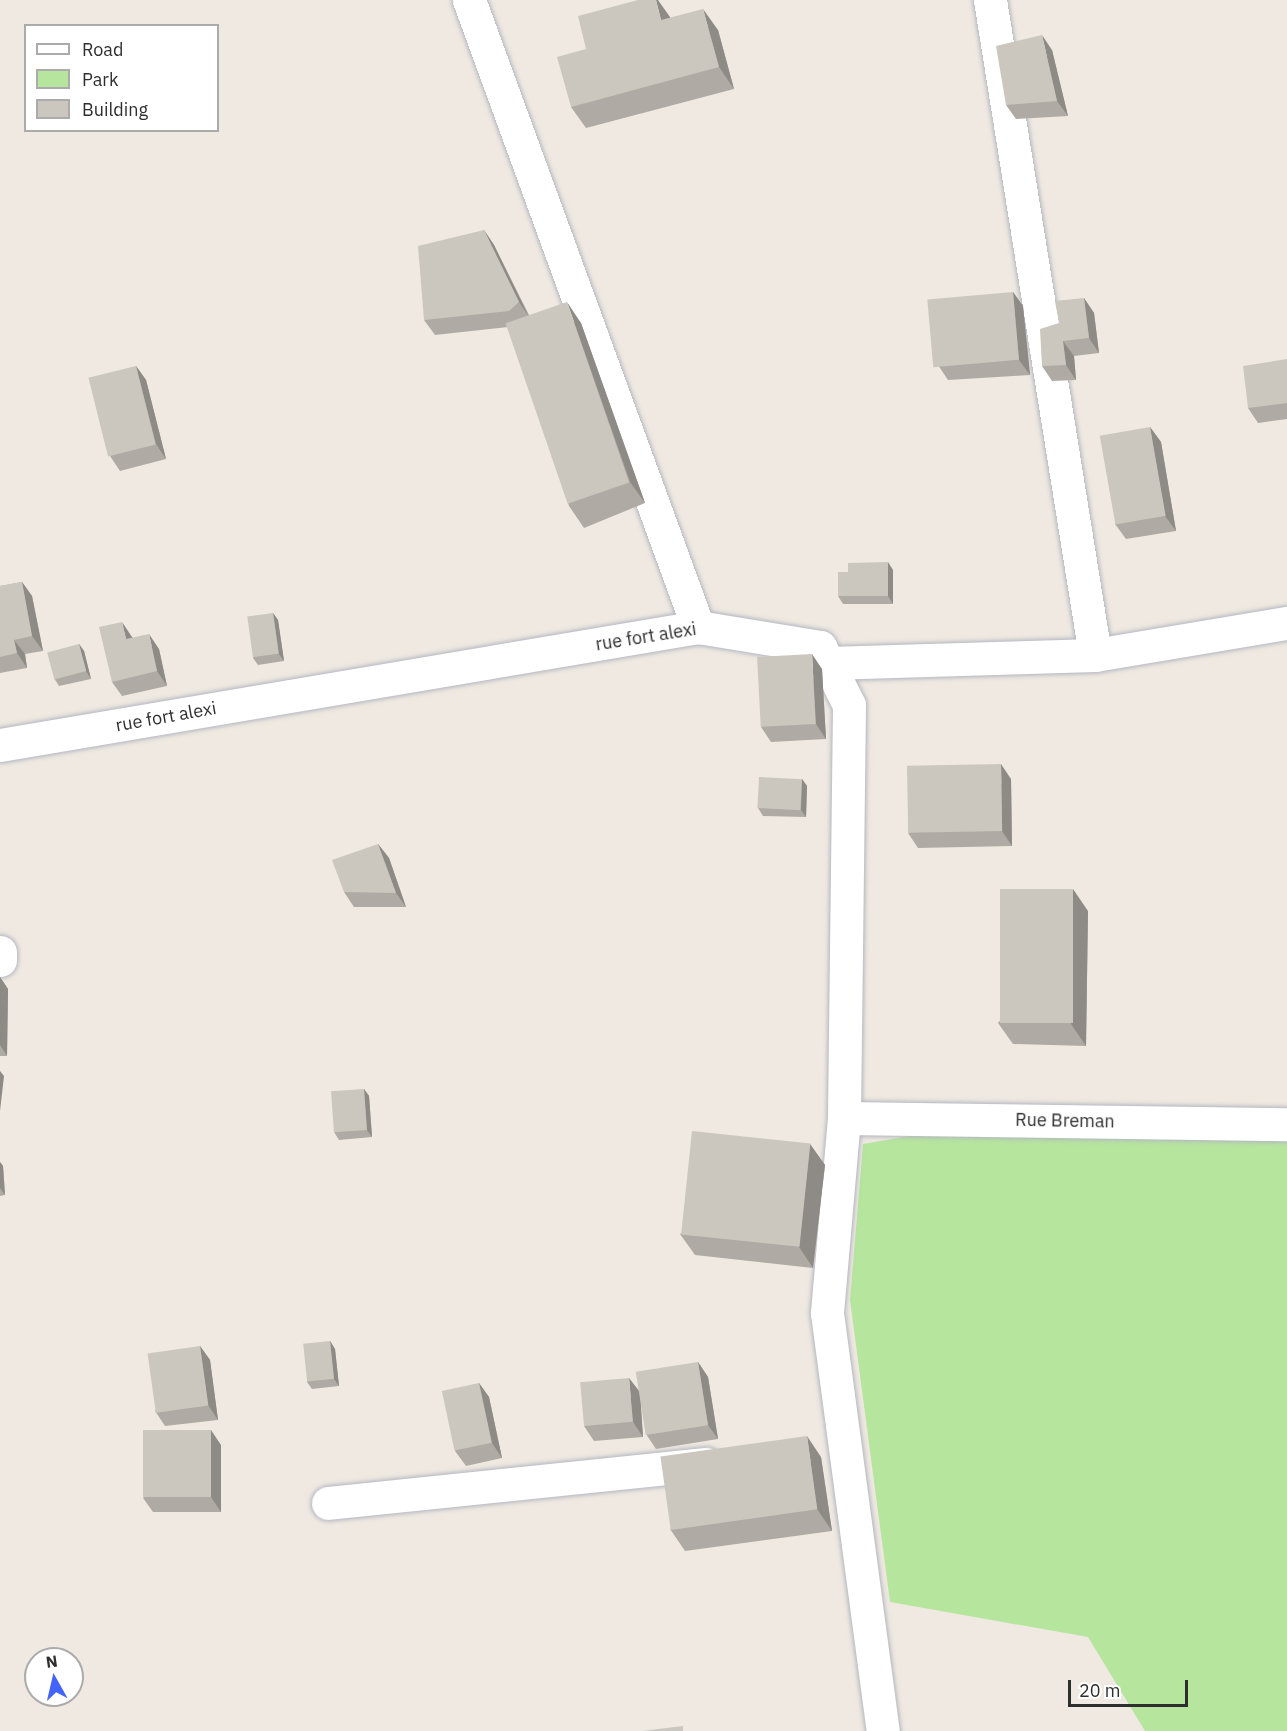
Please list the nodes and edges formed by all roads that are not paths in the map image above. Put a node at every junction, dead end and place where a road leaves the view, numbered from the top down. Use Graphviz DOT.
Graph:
graph roads {
  1 [pos="469,0"];
  2 [pos="990,0"];
  3 [pos="1287,623"];
  4 [pos="698,627"];
  5 [pos="1095,655"];
  6 [pos="828,663"];
  7 [pos="0,745"];
  8 [pos="0,952"];
  9 [pos="0,960"];
  10 [pos="844,1118"];
  11 [pos="1287,1124"];
  12 [pos="846,1450"];
  13 [pos="810,1454"];
  14 [pos="740,1461"];
  15 [pos="328,1503"];
  16 [pos="884,1731"];
  1 -- 4 [label="street"];
  2 -- 5 [label="street"];
  3 -- 5 [label="street"];
  4 -- 6 [label="street, rue fort alexi"];
  4 -- 7 [label="street, rue fort alexi"];
  5 -- 6 [label="street"];
  6 -- 10 [label="street, rue fort alexi"];
  8 -- 9 [label="street"];
  10 -- 11 [label="street, Rue Breman"];
  10 -- 12 [label="street, rue fort alexi"];
  12 -- 13 [label="street"];
  12 -- 16 [label="street, rue fort alexi"];
  14 -- 15 [label="street"];
}
